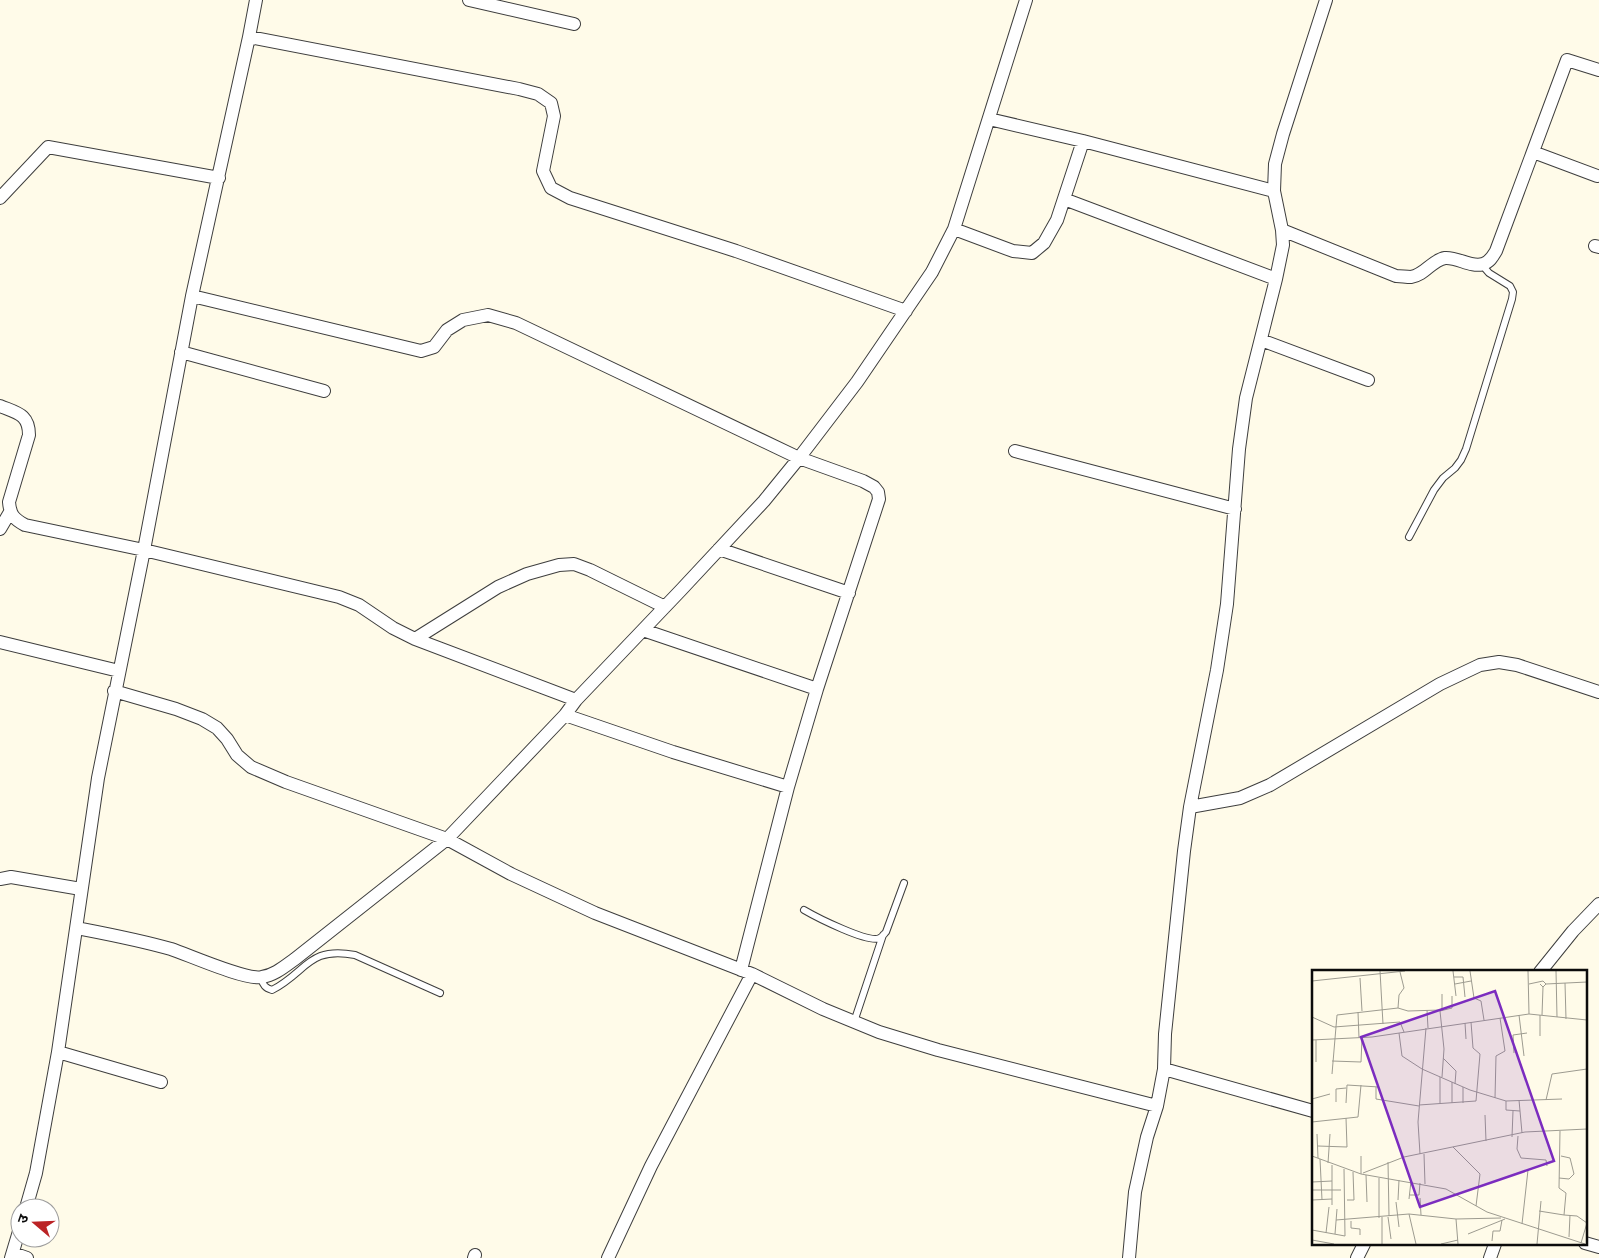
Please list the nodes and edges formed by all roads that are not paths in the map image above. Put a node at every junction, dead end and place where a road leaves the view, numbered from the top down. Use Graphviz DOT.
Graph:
graph roads {
  1 [pos="256,0"];
  2 [pos="470,0"];
  3 [pos="1026,0"];
  4 [pos="1326,0"];
  5 [pos="574,24"];
  6 [pos="250,37"];
  7 [pos="1599,70"];
  8 [pos="989,119"];
  9 [pos="1083,141"];
  10 [pos="1533,152"];
  11 [pos="1597,176"];
  12 [pos="219,178"];
  13 [pos="1274,190"];
  14 [pos="0,198"];
  15 [pos="1064,199"];
  16 [pos="954,229"];
  17 [pos="1282,230"];
  18 [pos="1482,265"];
  19 [pos="1276,279"];
  20 [pos="192,296"];
  21 [pos="906,311"];
  22 [pos="1260,340"];
  23 [pos="181,352"];
  24 [pos="1368,380"];
  25 [pos="324,391"];
  26 [pos="0,406"];
  27 [pos="1015,451"];
  28 [pos="799,458"];
  29 [pos="6,505"];
  30 [pos="1235,510"];
  31 [pos="0,529"];
  32 [pos="1409,537"];
  33 [pos="719,548"];
  34 [pos="144,550"];
  35 [pos="849,593"];
  36 [pos="664,607"];
  37 [pos="643,630"];
  38 [pos="416,639"];
  39 [pos="0,642"];
  40 [pos="119,671"];
  41 [pos="817,689"];
  42 [pos="114,691"];
  43 [pos="1599,692"];
  44 [pos="576,700"];
  45 [pos="565,715"];
  46 [pos="788,787"];
  47 [pos="1190,807"];
  48 [pos="447,839"];
  49 [pos="0,879"];
  50 [pos="904,882"];
  51 [pos="81,889"];
  52 [pos="1599,904"];
  53 [pos="804,910"];
  54 [pos="77,928"];
  55 [pos="883,935"];
  56 [pos="1542,970"];
  57 [pos="746,972"];
  58 [pos="261,978"];
  59 [pos="440,993"];
  60 [pos="854,1022"];
  61 [pos="58,1052"];
  62 [pos="1164,1069"];
  63 [pos="161,1082"];
  64 [pos="1157,1106"];
  65 [pos="1312,1111"];
  66 [pos="29,1198"];
  67 [pos="1586,1243"];
  68 [pos="1363,1246"];
  69 [pos="1494,1246"];
  70 [pos="1599,1247"];
  71 [pos="12,1256"];
  72 [pos="27,1258"];
  73 [pos="608,1258"];
  74 [pos="1130,1258"];
  75 [pos="1357,1258"];
  76 [pos="1490,1258"];
  1 -- 6 [label="street"];
  2 -- 5 [label="street"];
  3 -- 8 [label="street"];
  4 -- 13 [label="street"];
  6 -- 12 [label="street"];
  6 -- 21 [label="street"];
  7 -- 10 [label="street"];
  8 -- 9 [label="street"];
  8 -- 16 [label="street"];
  9 -- 13 [label="street"];
  9 -- 15 [label="street"];
  10 -- 11 [label="street"];
  10 -- 18 [label="street"];
  12 -- 14 [label="street"];
  12 -- 20 [label="street"];
  13 -- 17 [label="street"];
  15 -- 16 [label="street"];
  15 -- 19 [label="street"];
  16 -- 21 [label="street"];
  17 -- 18 [label="street"];
  17 -- 19 [label="street"];
  18 -- 32 [label="lane"];
  19 -- 22 [label="street"];
  20 -- 23 [label="street"];
  20 -- 28 [label="street"];
  21 -- 28 [label="street"];
  22 -- 24 [label="street"];
  22 -- 30 [label="street"];
  23 -- 25 [label="street"];
  23 -- 34 [label="street"];
  26 -- 29 [label="street"];
  27 -- 30 [label="street"];
  28 -- 33 [label="street"];
  28 -- 35 [label="street"];
  29 -- 31 [label="street"];
  29 -- 34 [label="street"];
  30 -- 47 [label="street"];
  33 -- 35 [label="street"];
  33 -- 36 [label="street"];
  34 -- 38 [label="street"];
  34 -- 40 [label="street"];
  35 -- 41 [label="street"];
  36 -- 37 [label="street"];
  36 -- 38 [label="street"];
  37 -- 41 [label="street"];
  37 -- 44 [label="street"];
  38 -- 44 [label="street"];
  39 -- 40 [label="street"];
  40 -- 42 [label="street"];
  41 -- 46 [label="street"];
  42 -- 48 [label="street"];
  42 -- 51 [label="street"];
  43 -- 47 [label="street"];
  44 -- 45 [label="street"];
  45 -- 46 [label="street"];
  45 -- 48 [label="street"];
  46 -- 57 [label="street"];
  47 -- 62 [label="street"];
  48 -- 57 [label="street"];
  48 -- 58 [label="street"];
  49 -- 51 [label="street"];
  50 -- 55 [label="lane"];
  51 -- 54 [label="street"];
  52 -- 56 [label="street"];
  53 -- 55 [label="lane"];
  54 -- 58 [label="street"];
  54 -- 61 [label="street"];
  55 -- 60 [label="lane"];
  57 -- 60 [label="street"];
  57 -- 73 [label="street"];
  58 -- 59 [label="lane"];
  60 -- 64 [label="street"];
  61 -- 63 [label="street"];
  61 -- 66 [label="street"];
  62 -- 64 [label="street"];
  62 -- 65 [label="street"];
  64 -- 74 [label="street"];
  67 -- 70 [label="street"];
  68 -- 75 [label="street"];
  69 -- 76 [label="street"];
  71 -- 72 [label="street"];
}
